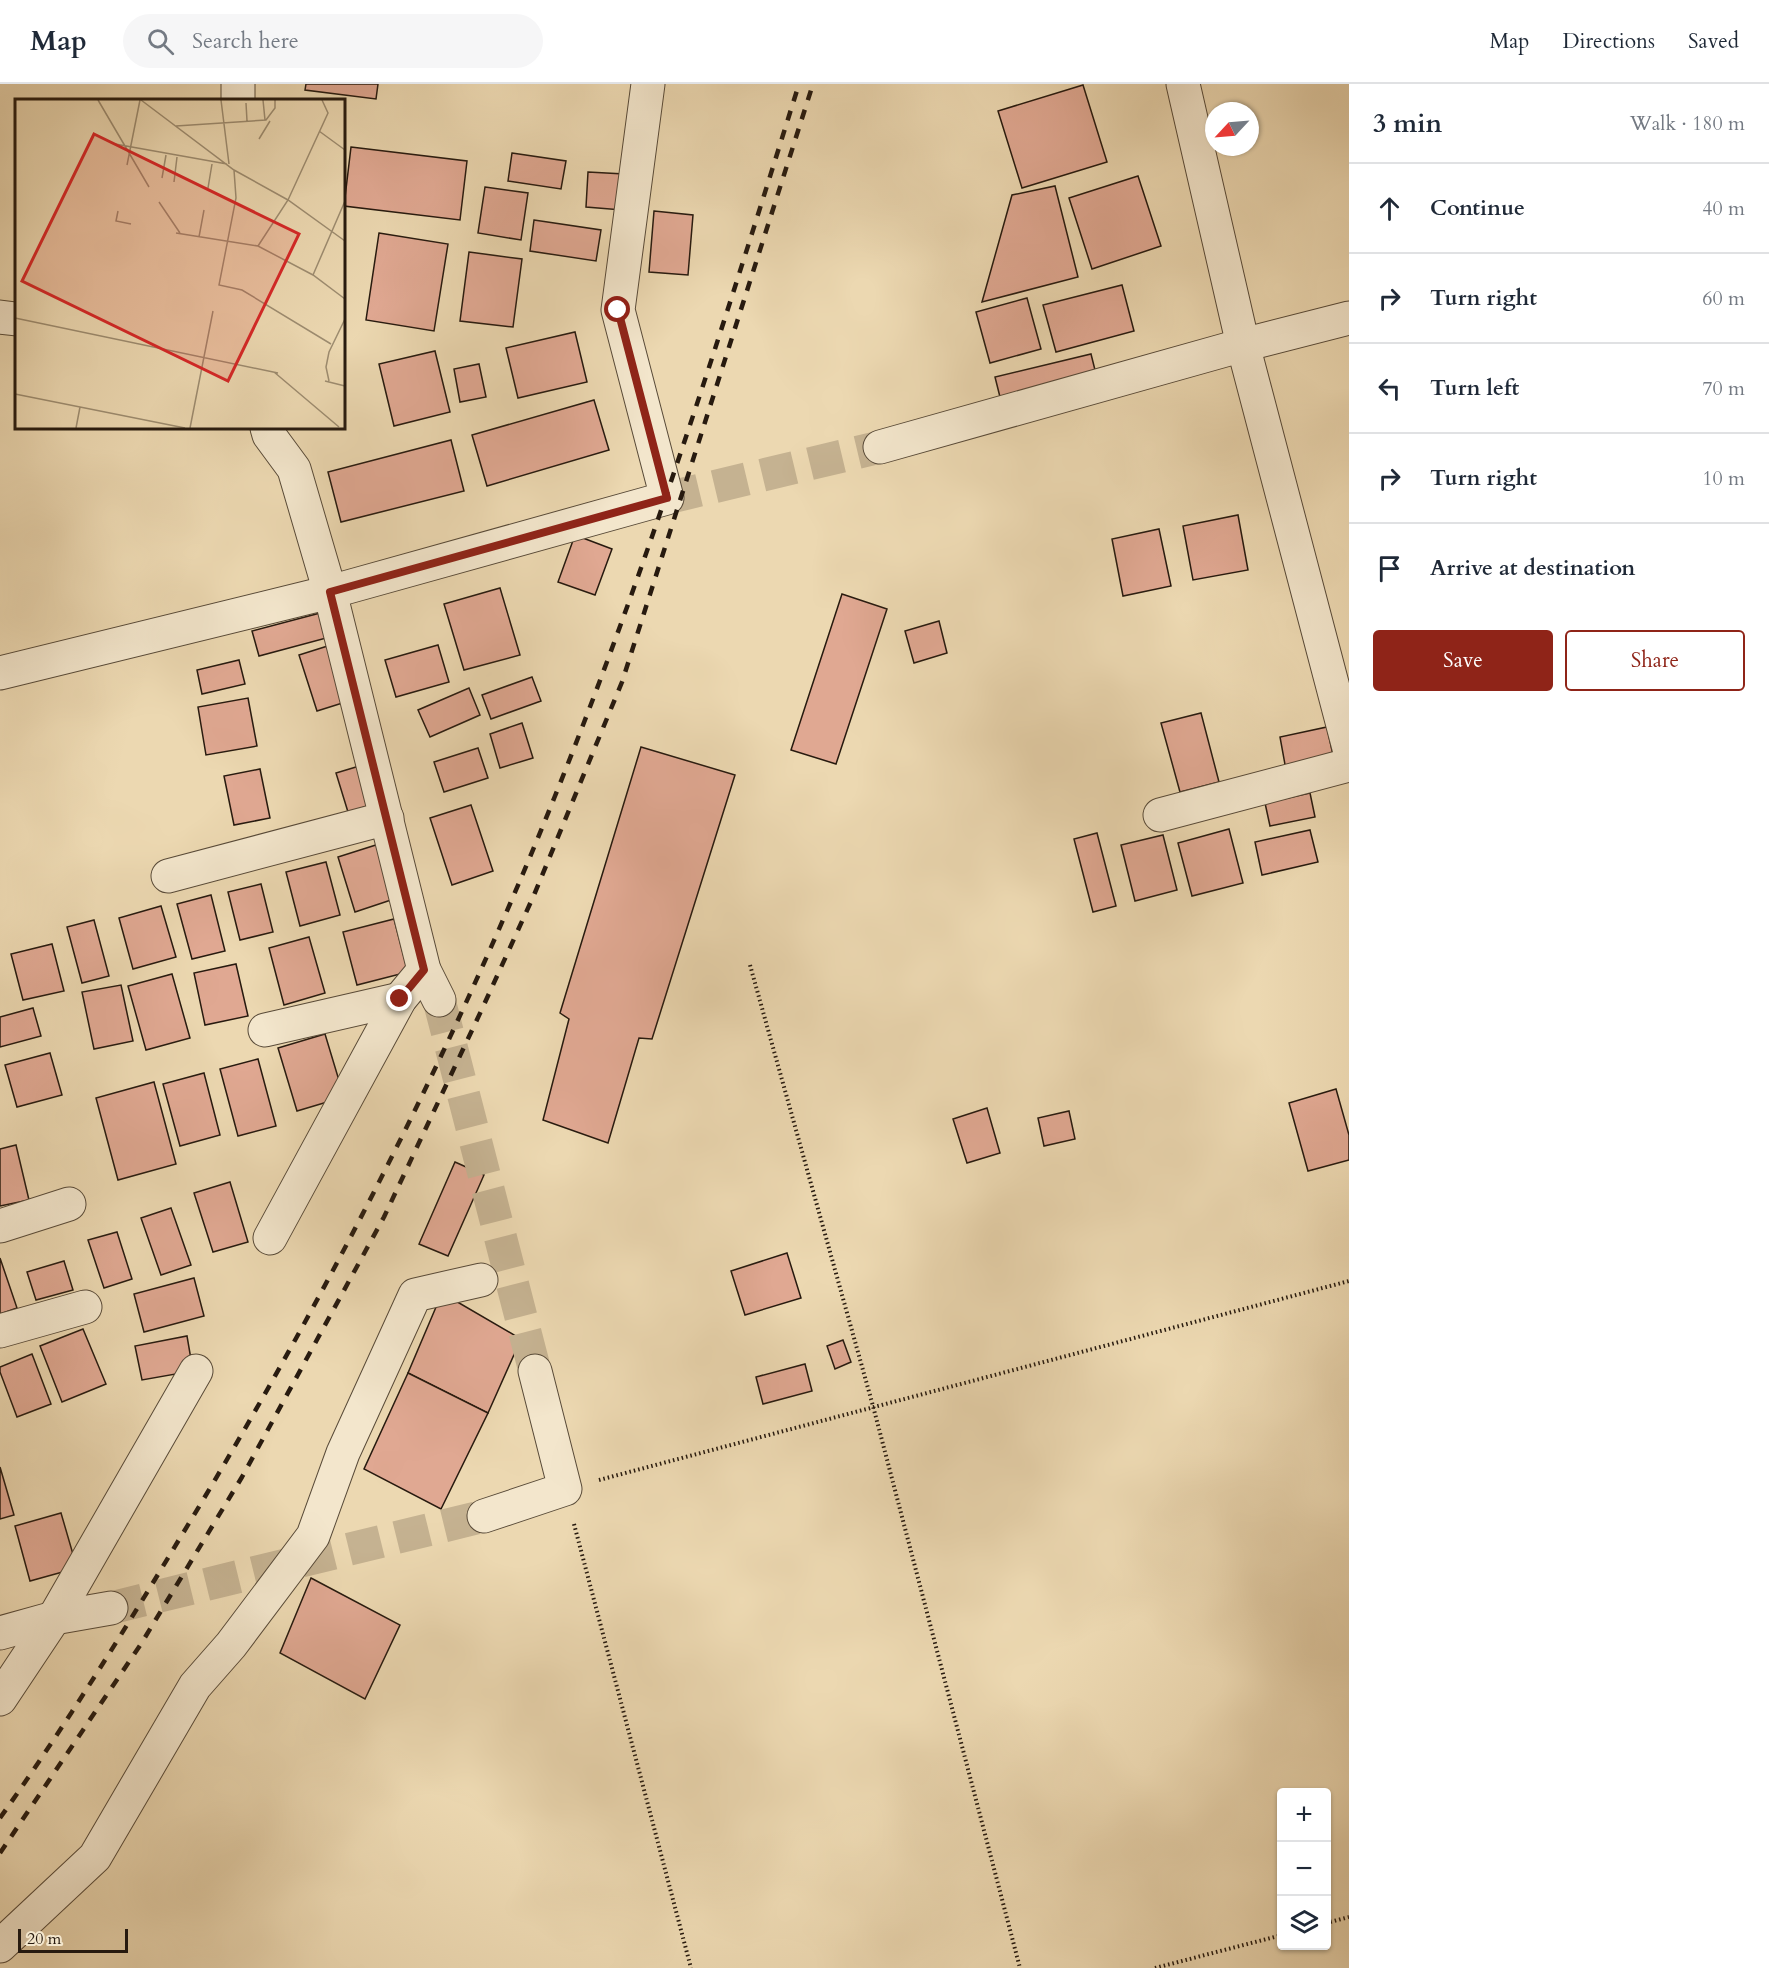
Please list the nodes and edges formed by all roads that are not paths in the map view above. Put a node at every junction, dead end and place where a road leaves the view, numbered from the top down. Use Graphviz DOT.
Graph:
graph roads {
  1 [pos="648,84"];
  2 [pos="1183,84"];
  3 [pos="0,317"];
  4 [pos="1349,318"];
  5 [pos="15,319"];
  6 [pos="1243,345"];
  7 [pos="267,429"];
  8 [pos="880,447"];
  9 [pos="330,592"];
  10 [pos="0,673"];
  11 [pos="1349,748"];
  12 [pos="1349,765"];
  13 [pos="1160,815"];
  14 [pos="387,818"];
  15 [pos="168,876"];
  16 [pos="424,970"];
  17 [pos="400,999"];
  18 [pos="439,1000"];
  19 [pos="265,1030"];
  20 [pos="69,1204"];
  21 [pos="0,1226"];
  22 [pos="270,1238"];
  23 [pos="481,1280"];
  24 [pos="85,1307"];
  25 [pos="0,1331"];
  26 [pos="196,1371"];
  27 [pos="535,1371"];
  28 [pos="484,1516"];
  29 [pos="111,1608"];
  30 [pos="54,1618"];
  31 [pos="0,1632"];
  32 [pos="0,1699"];
  33 [pos="0,1946"];
  1 -- 9 [label="street"];
  2 -- 6 [label="street"];
  3 -- 5 [label="street"];
  4 -- 6 [label="street"];
  6 -- 8 [label="street"];
  6 -- 11 [label="street"];
  7 -- 9 [label="street"];
  9 -- 10 [label="street"];
  9 -- 14 [label="street"];
  12 -- 13 [label="street"];
  14 -- 15 [label="street"];
  14 -- 16 [label="street"];
  16 -- 17 [label="street"];
  16 -- 18 [label="street"];
  17 -- 19 [label="street"];
  17 -- 22 [label="street"];
  20 -- 21 [label="street"];
  23 -- 33 [label="street"];
  24 -- 25 [label="street"];
  26 -- 30 [label="street"];
  27 -- 28 [label="street"];
  29 -- 30 [label="street"];
  30 -- 31 [label="street"];
  30 -- 32 [label="street"];
}
